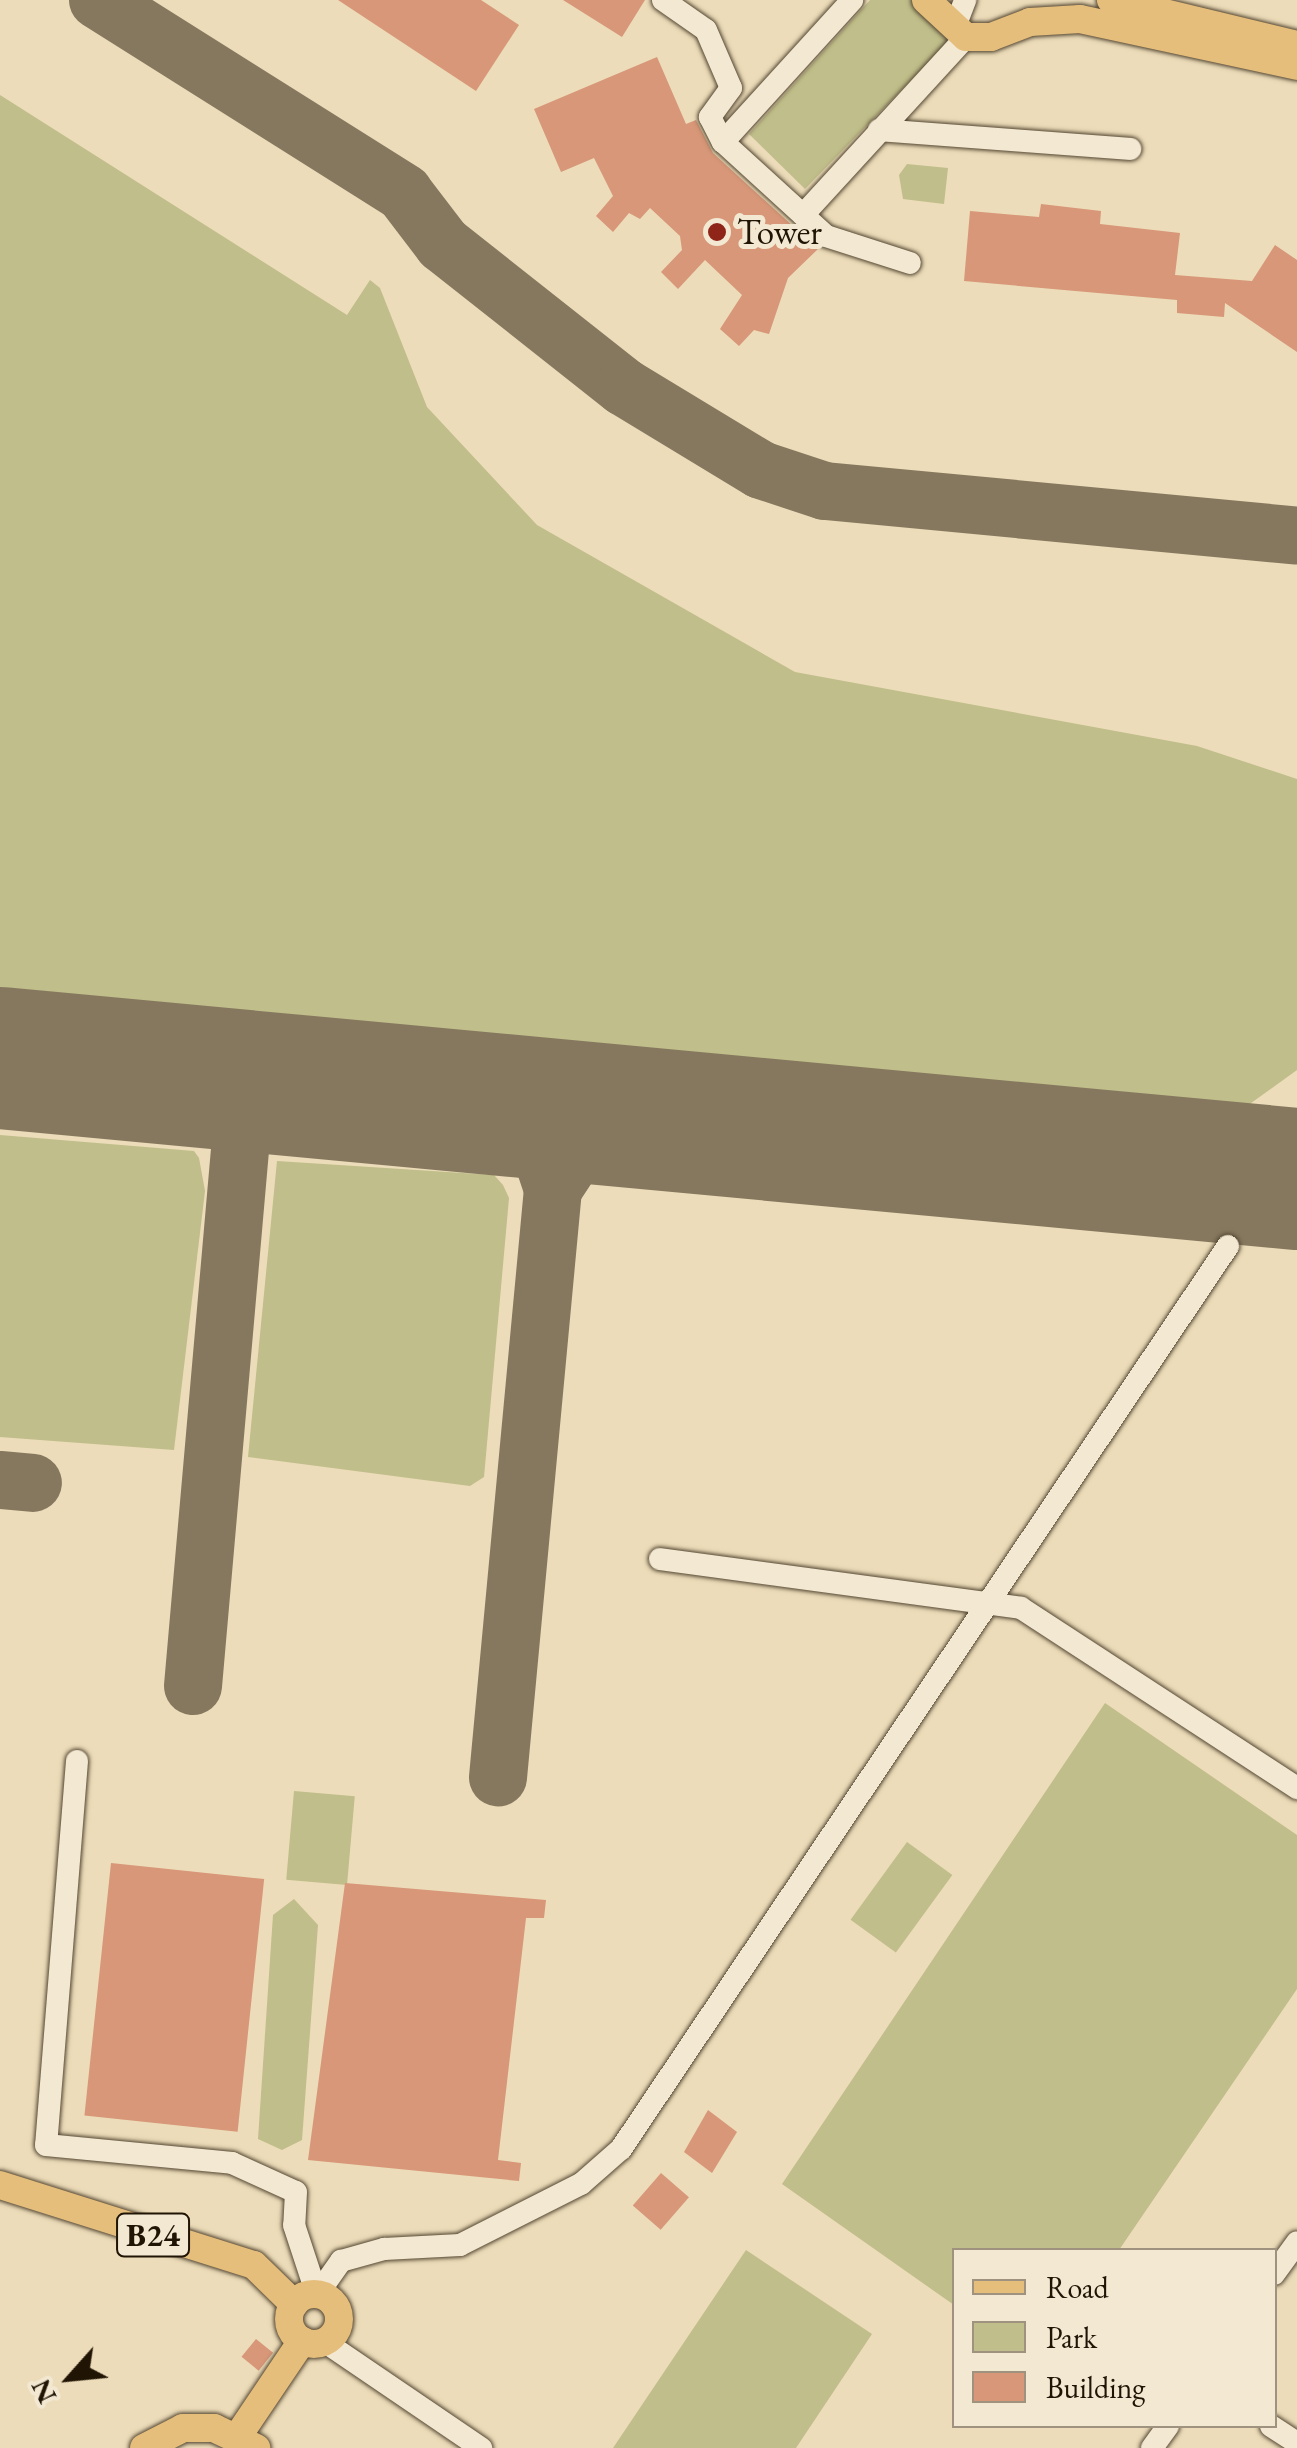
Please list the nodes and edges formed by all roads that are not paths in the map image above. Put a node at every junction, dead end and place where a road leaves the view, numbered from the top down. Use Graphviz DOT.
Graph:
graph roads {
  1 [pos="663,0"];
  2 [pos="852,0"];
  3 [pos="926,0"];
  4 [pos="1111,0"];
  5 [pos="1029,11"];
  6 [pos="962,20"];
  7 [pos="1297,45"];
  8 [pos="1297,66"];
  9 [pos="879,130"];
  10 [pos="723,142"];
  11 [pos="1130,149"];
  12 [pos="803,215"];
  13 [pos="910,263"];
  14 [pos="1228,1246"];
  15 [pos="660,1559"];
  16 [pos="990,1606"];
  17 [pos="77,1761"];
  18 [pos="1297,1788"];
  19 [pos="0,2184"];
  20 [pos="1297,2242"];
  21 [pos="1277,2270"];
  22 [pos="306,2300"];
  23 [pos="313,2341"];
  24 [pos="1273,2428"];
  25 [pos="247,2442"];
  26 [pos="1297,2444"];
  27 [pos="144,2448"];
  28 [pos="481,2448"];
  1 -- 10 [label="street"];
  2 -- 10 [label="street"];
  3 -- 6 [label="main road"];
  4 -- 7 [label="main road"];
  5 -- 6 [label="main road"];
  5 -- 8 [label="main road"];
  6 -- 9 [label="street"];
  9 -- 11 [label="street"];
  9 -- 12 [label="street"];
  10 -- 12 [label="street"];
  12 -- 13 [label="street"];
  14 -- 16 [label="street"];
  15 -- 16 [label="street"];
  16 -- 18 [label="street"];
  16 -- 22 [label="street"];
  17 -- 22 [label="street"];
  19 -- 22 [label="main road, B24"];
  20 -- 21 [label="street"];
  22 -- 23 [label="main road"];
  22 -- 23 [label="main road, B24"];
  23 -- 25 [label="main road"];
  23 -- 28 [label="street"];
  24 -- 26 [label="street"];
  25 -- 27 [label="main road"];
}
